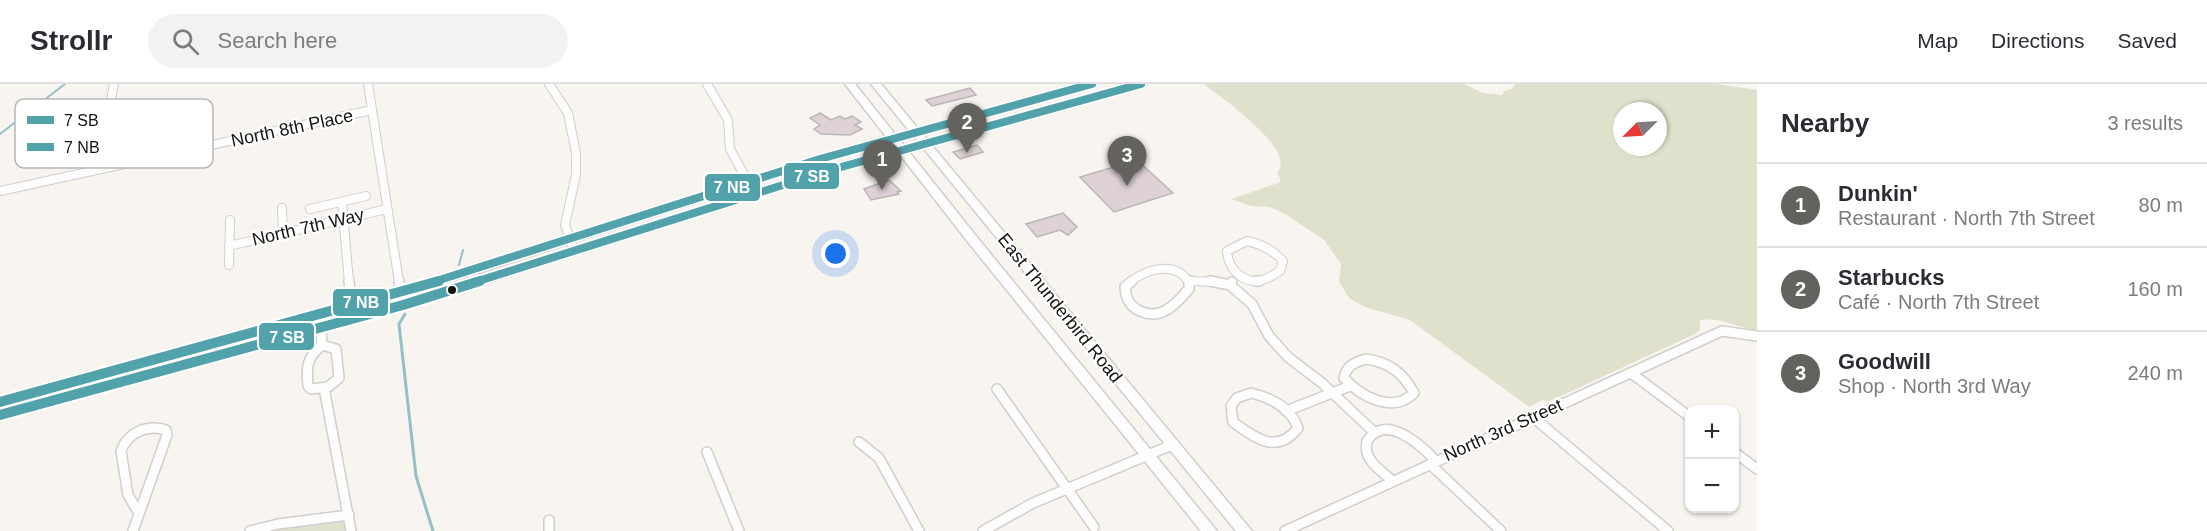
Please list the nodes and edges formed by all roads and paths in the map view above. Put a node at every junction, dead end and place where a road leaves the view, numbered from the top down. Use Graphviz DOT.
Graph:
graph roads {
  1 [pos="114,84"];
  2 [pos="368,84"];
  3 [pos="549,84"];
  4 [pos="707,84"];
  5 [pos="850,84"];
  6 [pos="867,84"];
  7 [pos="876,84"];
  8 [pos="1092,84"];
  9 [pos="1141,84"];
  10 [pos="111,99"];
  11 [pos="892,103"];
  12 [pos="372,110"];
  13 [pos="916,132"];
  14 [pos="893,139"];
  15 [pos="925,144"];
  16 [pos="213,145"];
  17 [pos="902,150"];
  18 [pos="107,168"];
  19 [pos="102,169"];
  20 [pos="748,182"];
  21 [pos="0,191"];
  22 [pos="366,196"];
  23 [pos="342,202"];
  24 [pos="282,208"];
  25 [pos="310,209"];
  26 [pos="387,209"];
  27 [pos="343,219"];
  28 [pos="230,220"];
  29 [pos="283,233"];
  30 [pos="568,239"];
  31 [pos="229,246"];
  32 [pos="574,251"];
  33 [pos="229,265"];
  34 [pos="1238,275"];
  35 [pos="1190,282"];
  36 [pos="1230,285"];
  37 [pos="401,298"];
  38 [pos="351,305"];
  39 [pos="320,314"];
  40 [pos="321,328"];
  41 [pos="1757,336"];
  42 [pos="322,345"];
  43 [pos="1631,373"];
  44 [pos="80,380"];
  45 [pos="1350,386"];
  46 [pos="324,388"];
  47 [pos="998,389"];
  48 [pos="1332,392"];
  49 [pos="78,395"];
  50 [pos="0,402"];
  51 [pos="1286,411"];
  52 [pos="1685,414"];
  53 [pos="0,416"];
  54 [pos="1533,417"];
  55 [pos="1375,433"];
  56 [pos="859,442"];
  57 [pos="1172,445"];
  58 [pos="707,452"];
  59 [pos="1148,455"];
  60 [pos="1739,455"];
  61 [pos="1433,462"];
  62 [pos="1756,467"];
  63 [pos="1393,481"];
  64 [pos="1067,488"];
  65 [pos="137,510"];
  66 [pos="349,515"];
  67 [pos="1094,527"];
  68 [pos="133,531"];
  69 [pos="250,531"];
  70 [pos="351,531"];
  71 [pos="739,531"];
  72 [pos="919,531"];
  73 [pos="983,531"];
  74 [pos="1210,531"];
  75 [pos="1245,531"];
  76 [pos="1285,531"];
  77 [pos="1501,531"];
  78 [pos="1668,531"];
  1 -- 10 [label="street"];
  2 -- 12 [label="street"];
  3 -- 30 [label="street"];
  4 -- 20 [label="street"];
  5 -- 14 [label="main road, East Thunderbird Road"];
  6 -- 11 [label="main road"];
  7 -- 11 [label="main road, East Thunderbird Road"];
  8 -- 13 [label="main road"];
  9 -- 15 [label="main road"];
  11 -- 13 [label="main road, East Thunderbird Road"];
  12 -- 16 [label="street, North 8th Place"];
  12 -- 26 [label="street"];
  13 -- 14 [label="main road"];
  13 -- 15 [label="main road, East Thunderbird Road"];
  14 -- 17 [label="main road, East Thunderbird Road"];
  14 -- 20 [label="main road"];
  15 -- 17 [label="main road"];
  15 -- 57 [label="main road, East Thunderbird Road"];
  17 -- 32 [label="main road"];
  17 -- 59 [label="main road, East Thunderbird Road"];
  18 -- 19 [label="street, North 8th Place"];
  19 -- 21 [label="street, North 8th Place"];
  20 -- 30 [label="main road"];
  22 -- 23 [label="street"];
  23 -- 25 [label="street"];
  23 -- 27 [label="street"];
  24 -- 29 [label="street"];
  26 -- 27 [label="street, North 7th Way"];
  26 -- 37 [label="street"];
  27 -- 29 [label="street, North 7th Way"];
  27 -- 38 [label="street"];
  28 -- 31 [label="street"];
  29 -- 31 [label="street, North 7th Way"];
  30 -- 32 [label="street"];
  30 -- 37 [label="main road"];
  31 -- 33 [label="street"];
  32 -- 37 [label="main road"];
  34 -- 34 [label="street"];
  34 -- 36 [label="street"];
  35 -- 35 [label="street"];
  35 -- 36 [label="street"];
  36 -- 48 [label="street"];
  37 -- 38 [label="main road"];
  37 -- 40 [label="main road"];
  38 -- 39 [label="main road"];
  39 -- 40 [label="street"];
  39 -- 44 [label="main road"];
  40 -- 42 [label="street"];
  40 -- 49 [label="main road"];
  41 -- 43 [label="street, North 3rd Street"];
  42 -- 46 [label="street"];
  42 -- 46 [label="street"];
  43 -- 52 [label="street"];
  43 -- 54 [label="street, North 3rd Street"];
  44 -- 49 [label="main road"];
  44 -- 50 [label="main road"];
  45 -- 45 [label="street"];
  45 -- 48 [label="street"];
  46 -- 66 [label="street"];
  47 -- 64 [label="street"];
  48 -- 51 [label="street"];
  48 -- 55 [label="street"];
  49 -- 53 [label="main road"];
  51 -- 51 [label="street"];
  54 -- 61 [label="street, North 3rd Street"];
  54 -- 78 [label="street"];
  55 -- 61 [label="street"];
  55 -- 63 [label="street"];
  56 -- 72 [label="street"];
  57 -- 59 [label="street"];
  57 -- 75 [label="main road, East Thunderbird Road"];
  58 -- 71 [label="street"];
  59 -- 64 [label="street"];
  59 -- 74 [label="main road, East Thunderbird Road"];
  60 -- 62 [label="street"];
  61 -- 63 [label="street, North 3rd Street"];
  61 -- 77 [label="street"];
  63 -- 76 [label="street, North 3rd Street"];
  64 -- 67 [label="street"];
  64 -- 73 [label="street"];
  65 -- 65 [label="street"];
  65 -- 68 [label="street"];
  66 -- 69 [label="street"];
  66 -- 70 [label="street"];
}
